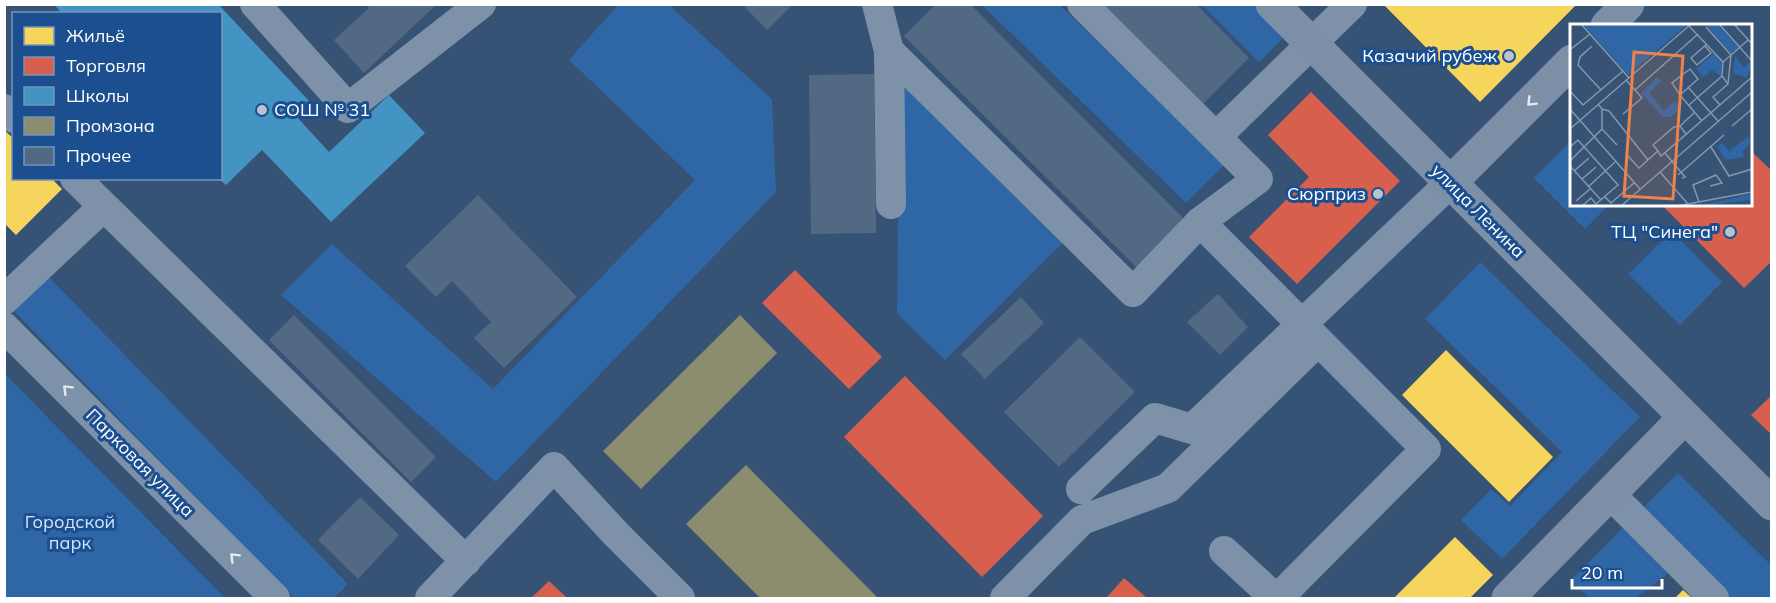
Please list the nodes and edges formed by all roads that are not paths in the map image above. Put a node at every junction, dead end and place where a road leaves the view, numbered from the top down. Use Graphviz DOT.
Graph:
graph roads {
  1 [pos="255,4"];
  2 [pos="481,4"];
  3 [pos="877,4"];
  4 [pos="1082,4"];
  5 [pos="1272,4"];
  6 [pos="1352,4"];
  7 [pos="1628,4"];
  8 [pos="1609,24"];
  9 [pos="1311,43"];
  10 [pos="889,51"];
  11 [pos="1570,63"];
  12 [pos="1216,137"];
  13 [pos="77,180"];
  14 [pos="1450,183"];
  15 [pos="891,204"];
  16 [pos="103,207"];
  17 [pos="1200,222"];
  18 [pos="4,300"];
  19 [pos="4,327"];
  20 [pos="1310,333"];
  21 [pos="1685,417"];
  22 [pos="1081,489"];
  23 [pos="1610,494"];
  24 [pos="1772,504"];
  25 [pos="1224,551"];
  26 [pos="466,561"];
  27 [pos="275,598"];
  28 [pos="430,598"];
  29 [pos="680,598"];
  30 [pos="1005,598"];
  31 [pos="1277,598"];
  32 [pos="1508,598"];
  33 [pos="1714,598"];
  1 -- 2 [label="street"];
  3 -- 10 [label="street"];
  4 -- 12 [label="street"];
  5 -- 9 [label="main road, улица Ленина"];
  6 -- 9 [label="street"];
  7 -- 8 [label="main road"];
  9 -- 12 [label="street"];
  9 -- 14 [label="main road, улица Ленина"];
  10 -- 15 [label="street"];
  10 -- 17 [label="street"];
  11 -- 14 [label="main road, one-way"];
  12 -- 17 [label="street"];
  13 -- 16 [label="street"];
  14 -- 20 [label="street"];
  14 -- 21 [label="main road, улица Ленина"];
  16 -- 18 [label="street"];
  16 -- 26 [label="street"];
  17 -- 20 [label="street"];
  27 -- 19 [label="street, Парковая улица, one-way"];
  20 -- 22 [label="street"];
  20 -- 30 [label="street"];
  20 -- 31 [label="street"];
  21 -- 23 [label="main road"];
  21 -- 24 [label="main road, улица Ленина"];
  23 -- 32 [label="main road"];
  23 -- 33 [label="street"];
  25 -- 31 [label="street"];
  26 -- 28 [label="street"];
  26 -- 29 [label="street"];
}
